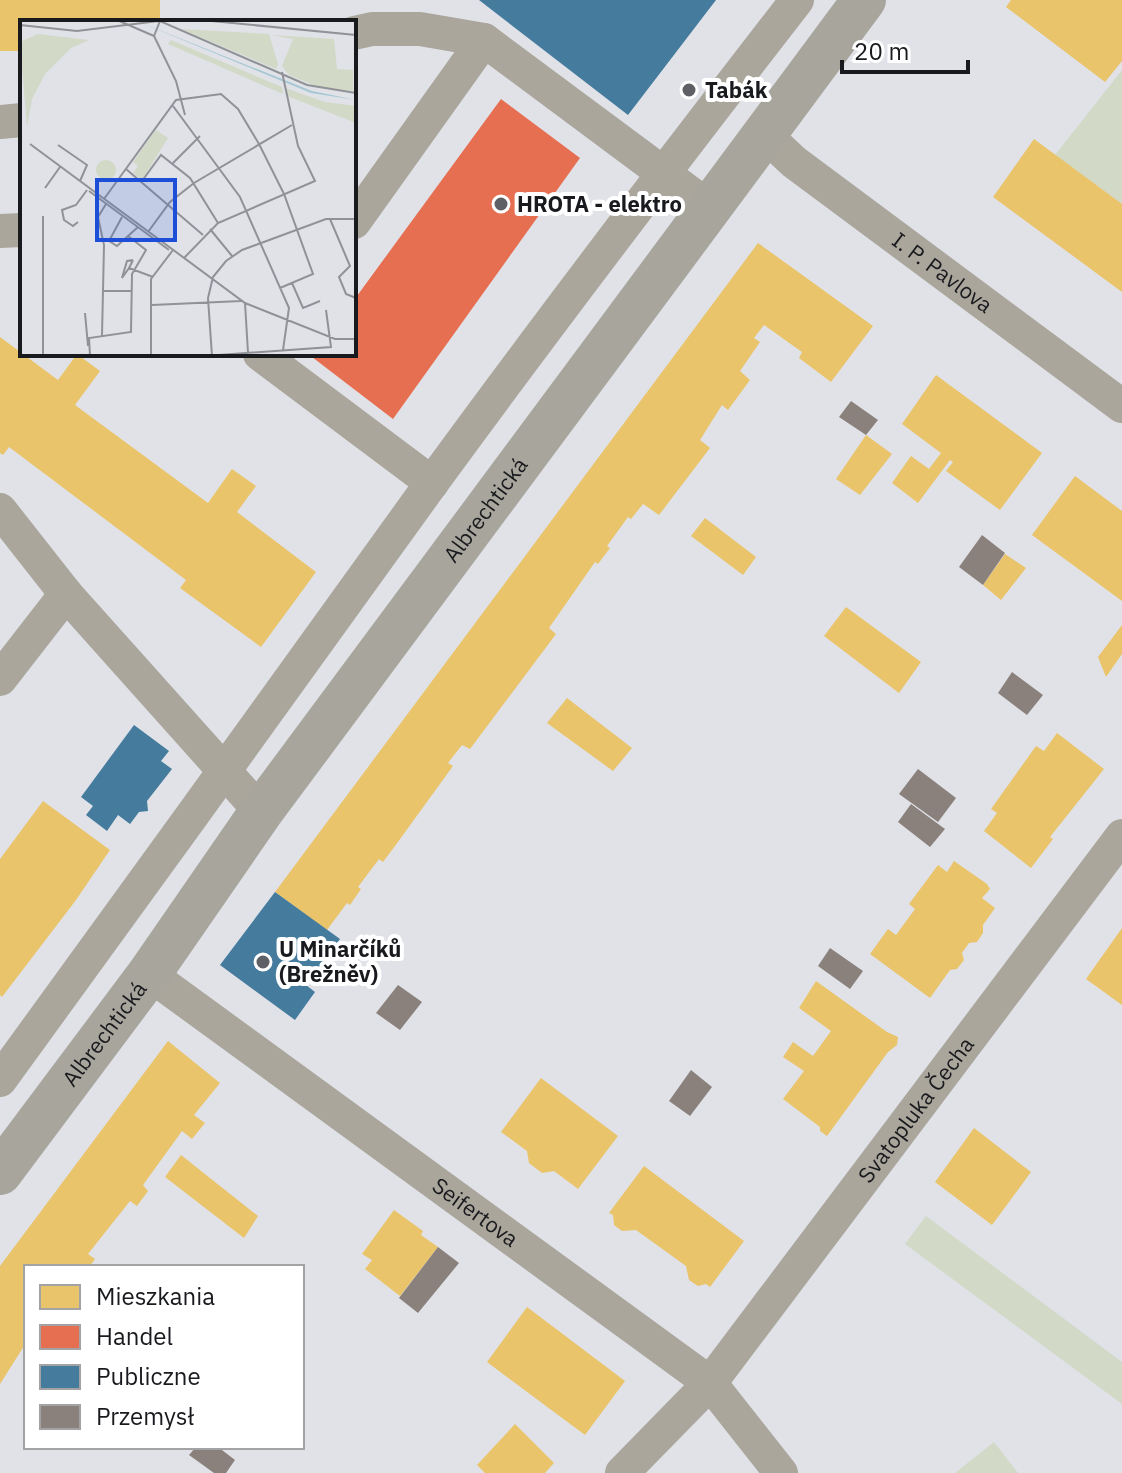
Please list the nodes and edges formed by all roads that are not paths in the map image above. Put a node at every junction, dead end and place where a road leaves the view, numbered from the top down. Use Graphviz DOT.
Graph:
graph roads {
  1 [pos="797,0"];
  2 [pos="864,0"];
  3 [pos="356,33"];
  4 [pos="484,40"];
  5 [pos="20,120"];
  6 [pos="0,122"];
  7 [pos="764,134"];
  8 [pos="663,173"];
  9 [pos="710,208"];
  10 [pos="356,219"];
  11 [pos="20,230"];
  12 [pos="0,231"];
  13 [pos="263,356"];
  14 [pos="1122,406"];
  15 [pos="432,483"];
  16 [pos="0,510"];
  17 [pos="66,594"];
  18 [pos="0,679"];
  19 [pos="225,772"];
  20 [pos="261,812"];
  21 [pos="1117,852"];
  22 [pos="149,974"];
  23 [pos="0,1080"];
  24 [pos="0,1173"];
  25 [pos="710,1383"];
  26 [pos="622,1473"];
  27 [pos="781,1473"];
  1 -- 8 [label="street"];
  2 -- 7 [label="main road, Albrechtická"];
  3 -- 4 [label="street"];
  4 -- 8 [label="street"];
  4 -- 10 [label="street"];
  5 -- 6 [label="street"];
  7 -- 9 [label="main road, Albrechtická"];
  7 -- 14 [label="street, I. P. Pavlova"];
  8 -- 9 [label="street"];
  8 -- 15 [label="street"];
  9 -- 20 [label="main road, Albrechtická"];
  11 -- 12 [label="street"];
  13 -- 15 [label="street"];
  15 -- 19 [label="street"];
  16 -- 17 [label="street"];
  17 -- 18 [label="street"];
  17 -- 19 [label="street"];
  19 -- 20 [label="street"];
  19 -- 23 [label="street"];
  20 -- 22 [label="main road, Albrechtická"];
  21 -- 25 [label="street, Svatopluka Čecha"];
  22 -- 24 [label="main road, Albrechtická"];
  22 -- 25 [label="street, Seifertova"];
  25 -- 26 [label="street, Svatopluka Čecha"];
  25 -- 27 [label="street, Seifertova"];
}
